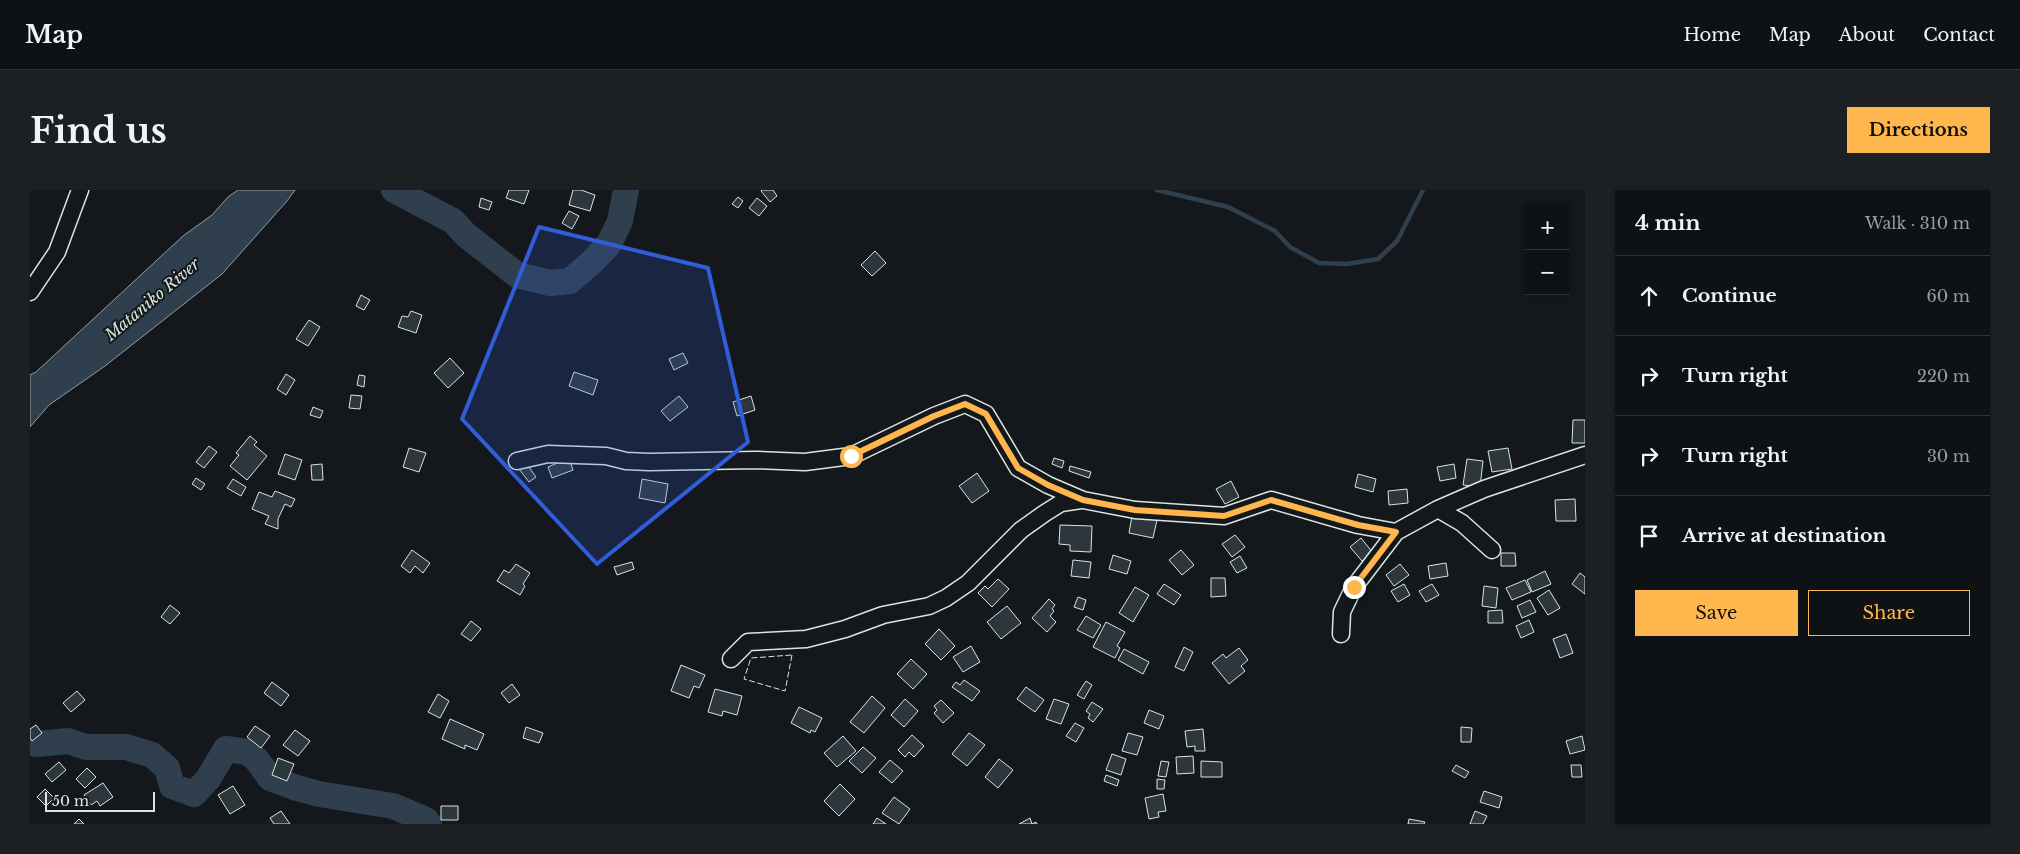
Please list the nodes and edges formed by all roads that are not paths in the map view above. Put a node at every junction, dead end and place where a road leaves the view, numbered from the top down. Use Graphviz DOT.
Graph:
graph roads {
  1 [pos="80,190"];
  2 [pos="30,292"];
  3 [pos="1585,456"];
  4 [pos="516,461"];
  5 [pos="1083,500"];
  6 [pos="1438,509"];
  7 [pos="1396,532"];
  8 [pos="1492,550"];
  9 [pos="1341,634"];
  10 [pos="731,659"];
  1 -- 2 [label="street"];
  3 -- 6 [label="street"];
  4 -- 5 [label="street"];
  5 -- 7 [label="street"];
  5 -- 10 [label="street"];
  6 -- 7 [label="street"];
  6 -- 8 [label="street"];
  7 -- 9 [label="street"];
}
